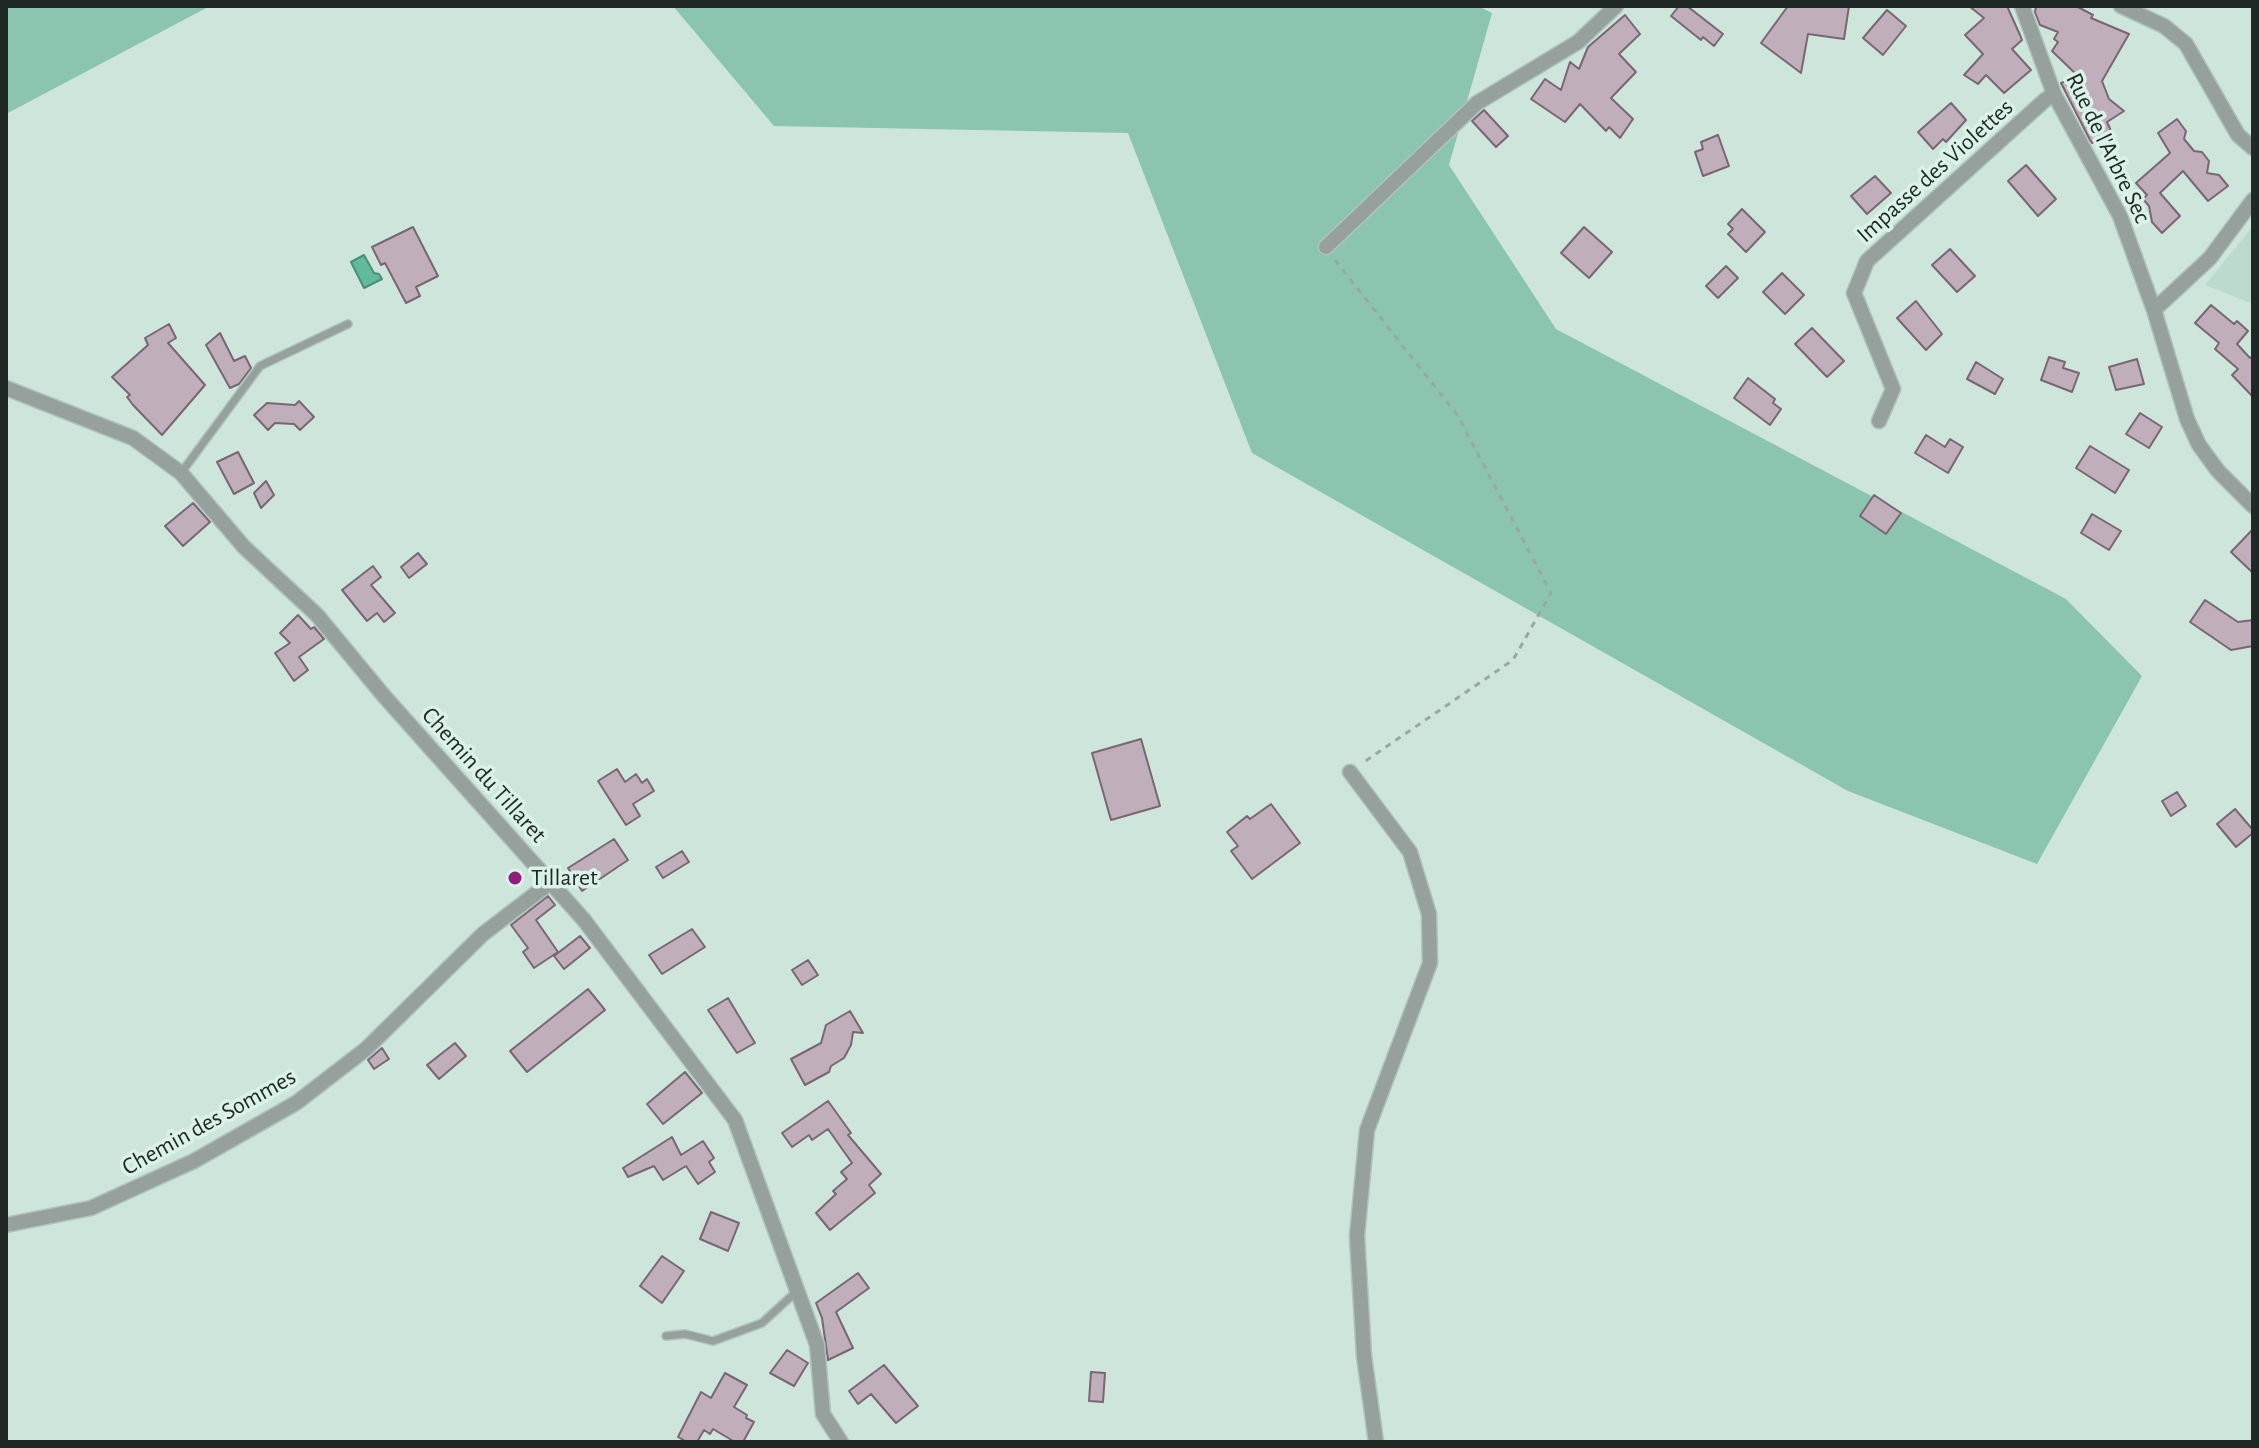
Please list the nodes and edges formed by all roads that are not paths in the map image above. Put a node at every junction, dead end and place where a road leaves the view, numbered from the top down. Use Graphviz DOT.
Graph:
graph roads {
  1 [pos="1616,6"];
  2 [pos="2022,6"];
  3 [pos="2125,7"];
  4 [pos="2054,94"];
  5 [pos="2253,148"];
  6 [pos="2253,200"];
  7 [pos="1326,247"];
  8 [pos="2154,310"];
  9 [pos="348,324"];
  10 [pos="6,388"];
  11 [pos="1879,421"];
  12 [pos="181,473"];
  13 [pos="2253,506"];
  14 [pos="1350,772"];
  15 [pos="551,882"];
  16 [pos="6,1225"];
  17 [pos="797,1291"];
  18 [pos="666,1336"];
  19 [pos="841,1442"];
  20 [pos="1376,1442"];
  1 -- 7 [label="street"];
  2 -- 4 [label="street, Rue de l'Arbre Sec"];
  3 -- 5 [label="street"];
  4 -- 8 [label="street, Rue de l'Arbre Sec"];
  4 -- 11 [label="street, Impasse des Violettes"];
  6 -- 8 [label="street"];
  8 -- 13 [label="street, Rue de l'Arbre Sec"];
  9 -- 12 [label="lane"];
  10 -- 12 [label="street, Chemin du Tillaret"];
  12 -- 15 [label="street, Chemin du Tillaret"];
  14 -- 20 [label="street"];
  15 -- 16 [label="street, Chemin des Sommes"];
  15 -- 17 [label="street, Chemin du Tillaret"];
  17 -- 18 [label="lane"];
  17 -- 19 [label="street, Chemin du Tillaret"];
}
